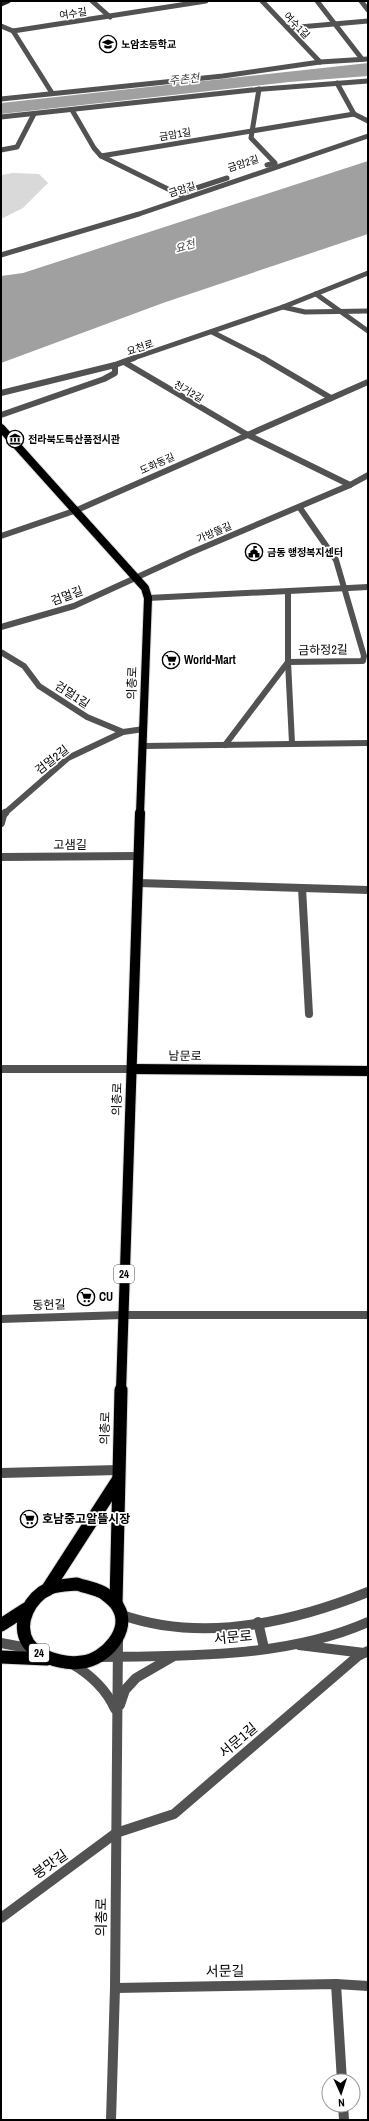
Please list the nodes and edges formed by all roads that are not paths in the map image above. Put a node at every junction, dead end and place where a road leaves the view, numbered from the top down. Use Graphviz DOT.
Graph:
graph roads {
  1 [pos="8,1"];
  2 [pos="92,1"];
  3 [pos="206,1"];
  4 [pos="262,1"];
  5 [pos="317,1"];
  6 [pos="361,1"];
  7 [pos="1,4"];
  8 [pos="368,10"];
  9 [pos="110,17"];
  10 [pos="368,21"];
  11 [pos="335,24"];
  12 [pos="1,26"];
  13 [pos="288,28"];
  14 [pos="13,31"];
  15 [pos="362,59"];
  16 [pos="368,59"];
  17 [pos="320,62"];
  18 [pos="368,81"];
  19 [pos="337,83"];
  20 [pos="259,89"];
  21 [pos="52,93"];
  22 [pos="1,99"];
  23 [pos="72,110"];
  24 [pos="34,114"];
  25 [pos="354,114"];
  26 [pos="1,117"];
  27 [pos="368,121"];
  28 [pos="252,131"];
  29 [pos="368,136"];
  30 [pos="1,150"];
  31 [pos="101,156"];
  32 [pos="178,194"];
  33 [pos="186,198"];
  34 [pos="1,255"];
  35 [pos="368,273"];
  36 [pos="316,294"];
  37 [pos="283,307"];
  38 [pos="368,311"];
  39 [pos="340,312"];
  40 [pos="368,331"];
  41 [pos="212,332"];
  42 [pos="124,362"];
  43 [pos="115,365"];
  44 [pos="368,382"];
  45 [pos="1,393"];
  46 [pos="331,398"];
  47 [pos="1,416"];
  48 [pos="1,428"];
  49 [pos="246,434"];
  50 [pos="368,475"];
  51 [pos="350,485"];
  52 [pos="300,508"];
  53 [pos="77,510"];
  54 [pos="1,536"];
  55 [pos="137,578"];
  56 [pos="368,587"];
  57 [pos="346,588"];
  58 [pos="288,592"];
  59 [pos="148,598"];
  60 [pos="1,627"];
  61 [pos="1,652"];
  62 [pos="288,662"];
  63 [pos="144,729"];
  64 [pos="123,732"];
  65 [pos="368,743"];
  66 [pos="292,744"];
  67 [pos="225,745"];
  68 [pos="144,746"];
  69 [pos="2,815"];
  70 [pos="1,823"];
  71 [pos="138,856"];
  72 [pos="1,857"];
  73 [pos="138,883"];
  74 [pos="302,888"];
  75 [pos="368,890"];
  76 [pos="309,1014"];
  77 [pos="1,1069"];
  78 [pos="132,1069"];
  79 [pos="368,1072"];
  80 [pos="122,1315"];
  81 [pos="368,1315"];
  82 [pos="1,1318"];
  83 [pos="1,1473"];
  84 [pos="118,1475"];
  85 [pos="46,1590"];
  86 [pos="368,1592"];
  87 [pos="116,1603"];
  88 [pos="26,1609"];
  89 [pos="122,1615"];
  90 [pos="258,1622"];
  91 [pos="368,1622"];
  92 [pos="3,1623"];
  93 [pos="118,1640"];
  94 [pos="1,1643"];
  95 [pos="292,1645"];
  96 [pos="264,1648"];
  97 [pos="33,1649"];
  98 [pos="366,1652"];
  99 [pos="176,1655"];
  100 [pos="1,1657"];
  101 [pos="98,1657"];
  102 [pos="117,1657"];
  103 [pos="48,1659"];
  104 [pos="69,1663"];
  105 [pos="117,1713"];
  106 [pos="116,1833"];
  107 [pos="1,1918"];
  108 [pos="336,1984"];
  109 [pos="368,1986"];
  110 [pos="115,1988"];
  111 [pos="342,2073"];
  112 [pos="111,2120"];
  1 -- 7 [label="main road"];
  2 -- 9 [label="street"];
  3 -- 9 [label="street, 여수길"];
  4 -- 13 [label="street, 여수1길"];
  5 -- 11 [label="street"];
  6 -- 8 [label="street"];
  9 -- 14 [label="street, 여수길"];
  10 -- 11 [label="street"];
  11 -- 13 [label="street"];
  11 -- 15 [label="street"];
  12 -- 14 [label="street"];
  13 -- 17 [label="street, 여수1길"];
  14 -- 21 [label="street"];
  15 -- 16 [label="street"];
  15 -- 17 [label="street"];
  17 -- 21 [label="street"];
  18 -- 19 [label="street"];
  19 -- 20 [label="street"];
  19 -- 25 [label="street"];
  20 -- 23 [label="street"];
  20 -- 28 [label="street"];
  21 -- 22 [label="street"];
  23 -- 24 [label="street"];
  23 -- 31 [label="street"];
  24 -- 26 [label="street"];
  24 -- 30 [label="street"];
  25 -- 27 [label="street"];
  25 -- 28 [label="street"];
  28 -- 31 [label="street, 금암1길"];
  28 -- 32 [label="street, 금암2길"];
  29 -- 33 [label="street, 금암길"];
  31 -- 32 [label="street"];
  32 -- 33 [label="street"];
  33 -- 34 [label="street, 금암길"];
  35 -- 36 [label="street, 요천로"];
  36 -- 37 [label="street, 요천로"];
  36 -- 39 [label="street"];
  37 -- 39 [label="street"];
  37 -- 41 [label="street, 요천로"];
  38 -- 39 [label="street"];
  39 -- 40 [label="street"];
  41 -- 42 [label="street, 요천로"];
  41 -- 46 [label="street"];
  42 -- 43 [label="street, 요천로"];
  42 -- 49 [label="street, 천거2길"];
  43 -- 45 [label="street, 요천로"];
  43 -- 47 [label="street"];
  44 -- 46 [label="street, 도화동길"];
  46 -- 49 [label="street, 도화동길"];
  48 -- 53 [label="main road, 의총로"];
  49 -- 51 [label="street"];
  49 -- 53 [label="street, 도화동길"];
  50 -- 51 [label="street, 가방뜰길"];
  51 -- 52 [label="street, 가방뜰길"];
  52 -- 55 [label="street, 가방뜰길"];
  52 -- 57 [label="street"];
  53 -- 54 [label="street"];
  53 -- 55 [label="main road, 의총로"];
  55 -- 59 [label="main road, 의총로"];
  55 -- 60 [label="street, 검멀길"];
  56 -- 57 [label="street"];
  57 -- 58 [label="street"];
  57 -- 62 [label="street, 금하정2길"];
  58 -- 59 [label="street"];
  58 -- 62 [label="street"];
  59 -- 63 [label="main road, 의총로"];
  61 -- 64 [label="street, 검멀1길"];
  62 -- 66 [label="street"];
  62 -- 67 [label="street, 금하정2길"];
  63 -- 64 [label="street, 검멀1길"];
  63 -- 68 [label="main road, 의총로"];
  64 -- 69 [label="street, 검멀2길"];
  65 -- 66 [label="street"];
  66 -- 67 [label="street"];
  67 -- 68 [label="street"];
  68 -- 71 [label="main road, 의총로"];
  69 -- 70 [label="street"];
  71 -- 72 [label="street, 고샘길"];
  71 -- 73 [label="main road, 의총로"];
  73 -- 74 [label="street"];
  73 -- 78 [label="main road, 의총로"];
  74 -- 75 [label="street"];
  74 -- 76 [label="street"];
  77 -- 78 [label="street, 남문로"];
  78 -- 79 [label="main road, 남문로"];
  78 -- 80 [label="main road, 의총로 / 24"];
  80 -- 81 [label="street"];
  80 -- 82 [label="street, 동헌길"];
  80 -- 84 [label="main road, 의총로 / 24"];
  83 -- 84 [label="street"];
  84 -- 85 [label="main road, 24"];
  84 -- 87 [label="main road, 의총로 / 24"];
  85 -- 87 [label="main road, 24"];
  85 -- 88 [label="main road, 24"];
  86 -- 90 [label="street, 서문로"];
  87 -- 89 [label="main road, 24"];
  88 -- 92 [label="main road, 24"];
  88 -- 97 [label="main road, 24"];
  89 -- 90 [label="street, 서문로"];
  89 -- 93 [label="main road"];
  90 -- 96 [label="street"];
  91 -- 95 [label="street, 서문로"];
  93 -- 101 [label="main road, 24"];
  93 -- 102 [label="street, 의총로"];
  94 -- 97 [label="street"];
  95 -- 96 [label="street, 서문로"];
  95 -- 98 [label="street"];
  96 -- 99 [label="street, 서문로"];
  97 -- 103 [label="main road, 24"];
  98 -- 106 [label="street, 서문1길"];
  99 -- 102 [label="street, 서문로"];
  99 -- 105 [label="street"];
  100 -- 103 [label="main road, 24"];
  101 -- 102 [label="street, 서문로"];
  101 -- 104 [label="main road, 24"];
  102 -- 105 [label="street, 의총로"];
  103 -- 104 [label="main road, 24"];
  104 -- 105 [label="street, 의총로"];
  105 -- 106 [label="street, 의총로"];
  106 -- 107 [label="street, 붕맛길"];
  106 -- 110 [label="street, 의총로"];
  108 -- 109 [label="street, 서문길"];
  108 -- 110 [label="street, 서문길"];
  108 -- 111 [label="street"];
  110 -- 112 [label="street, 의총로"];
}
